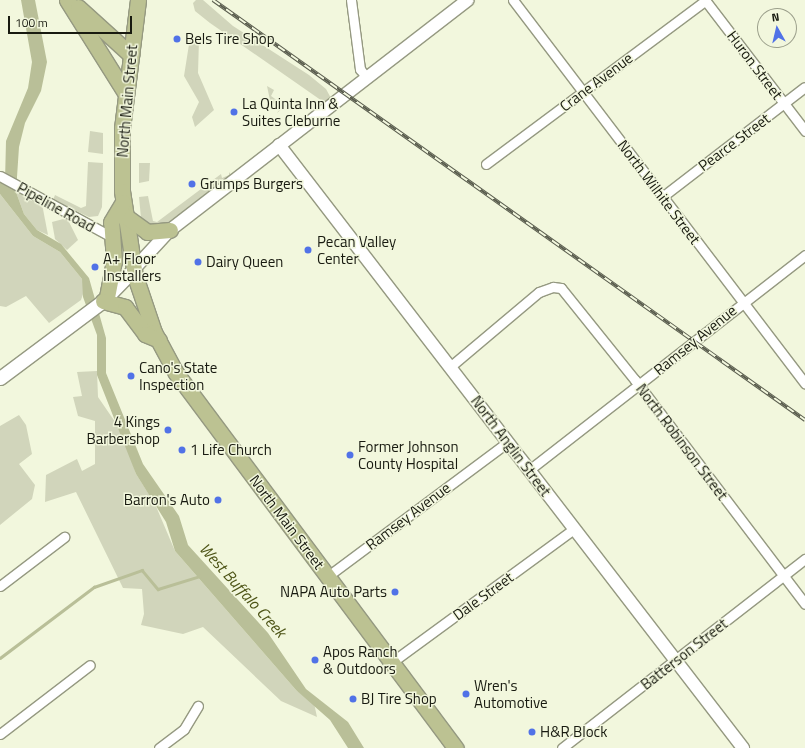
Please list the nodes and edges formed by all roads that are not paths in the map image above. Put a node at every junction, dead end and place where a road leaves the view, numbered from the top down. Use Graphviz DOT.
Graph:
graph roads {
  1 [pos="67,0"];
  2 [pos="70,0"];
  3 [pos="138,0"];
  4 [pos="350,0"];
  5 [pos="467,0"];
  6 [pos="513,0"];
  7 [pos="706,0"];
  8 [pos="131,55"];
  9 [pos="367,78"];
  10 [pos="805,87"];
  11 [pos="583,92"];
  12 [pos="126,94"];
  13 [pos="784,104"];
  14 [pos="805,131"];
  15 [pos="279,145"];
  16 [pos="486,164"];
  17 [pos="1,177"];
  18 [pos="662,197"];
  19 [pos="123,209"];
  20 [pos="170,230"];
  21 [pos="112,237"];
  22 [pos="805,255"];
  23 [pos="134,269"];
  24 [pos="105,299"];
  25 [pos="743,302"];
  26 [pos="159,340"];
  27 [pos="451,366"];
  28 [pos="0,378"];
  29 [pos="805,383"];
  30 [pos="639,386"];
  31 [pos="508,442"];
  32 [pos="529,470"];
  33 [pos="574,529"];
  34 [pos="64,537"];
  35 [pos="805,559"];
  36 [pos="328,576"];
  37 [pos="784,576"];
  38 [pos="0,586"];
  39 [pos="805,604"];
  40 [pos="676,661"];
  41 [pos="392,662"];
  42 [pos="90,665"];
  43 [pos="198,706"];
  44 [pos="0,734"];
  45 [pos="159,748"];
  46 [pos="456,748"];
  47 [pos="562,748"];
  48 [pos="743,748"];
  1 -- 12 [label="main road"];
  2 -- 8 [label="main road"];
  3 -- 8 [label="main road, North Main Street"];
  4 -- 9 [label="street"];
  5 -- 9 [label="street"];
  6 -- 11 [label="street, North Wilhite Street"];
  7 -- 11 [label="street, Crane Avenue"];
  7 -- 13 [label="street, Huron Street"];
  8 -- 12 [label="main road, North Main Street"];
  9 -- 15 [label="street"];
  10 -- 13 [label="street, Pearce Street"];
  11 -- 16 [label="street, Crane Avenue"];
  11 -- 18 [label="street, North Wilhite Street"];
  12 -- 19 [label="main road, North Main Street"];
  13 -- 14 [label="street, Huron Street"];
  13 -- 18 [label="street, Pearce Street"];
  15 -- 20 [label="street"];
  15 -- 27 [label="street, North Anglin Street"];
  17 -- 21 [label="street, Pipeline Road"];
  18 -- 25 [label="street, North Wilhite Street"];
  19 -- 20 [label="main road"];
  19 -- 21 [label="main road"];
  19 -- 23 [label="main road, North Main Street"];
  20 -- 23 [label="street"];
  21 -- 24 [label="main road"];
  22 -- 25 [label="street, Ramsey Avenue"];
  23 -- 24 [label="main road"];
  23 -- 26 [label="main road, North Main Street"];
  24 -- 26 [label="main road"];
  24 -- 28 [label="main road"];
  25 -- 29 [label="street, North Wilhite Street"];
  25 -- 30 [label="street, Ramsey Avenue"];
  26 -- 36 [label="main road, North Main Street"];
  27 -- 30 [label="street, North Robinson Street"];
  27 -- 31 [label="street, North Anglin Street"];
  30 -- 32 [label="street, Ramsey Avenue"];
  30 -- 37 [label="street, North Robinson Street"];
  31 -- 32 [label="street, North Anglin Street"];
  31 -- 36 [label="street, Ramsey Avenue"];
  32 -- 33 [label="street, North Anglin Street"];
  33 -- 40 [label="street, North Anglin Street"];
  33 -- 41 [label="street, Dale Street"];
  34 -- 38 [label="street"];
  35 -- 37 [label="street, Batterson Street"];
  36 -- 41 [label="main road, North Main Street"];
  37 -- 39 [label="street, North Robinson Street"];
  37 -- 40 [label="street, Batterson Street"];
  40 -- 47 [label="street, Batterson Street"];
  40 -- 48 [label="street, North Anglin Street"];
  41 -- 46 [label="main road, North Main Street"];
  42 -- 44 [label="street"];
  43 -- 45 [label="street"];
}
